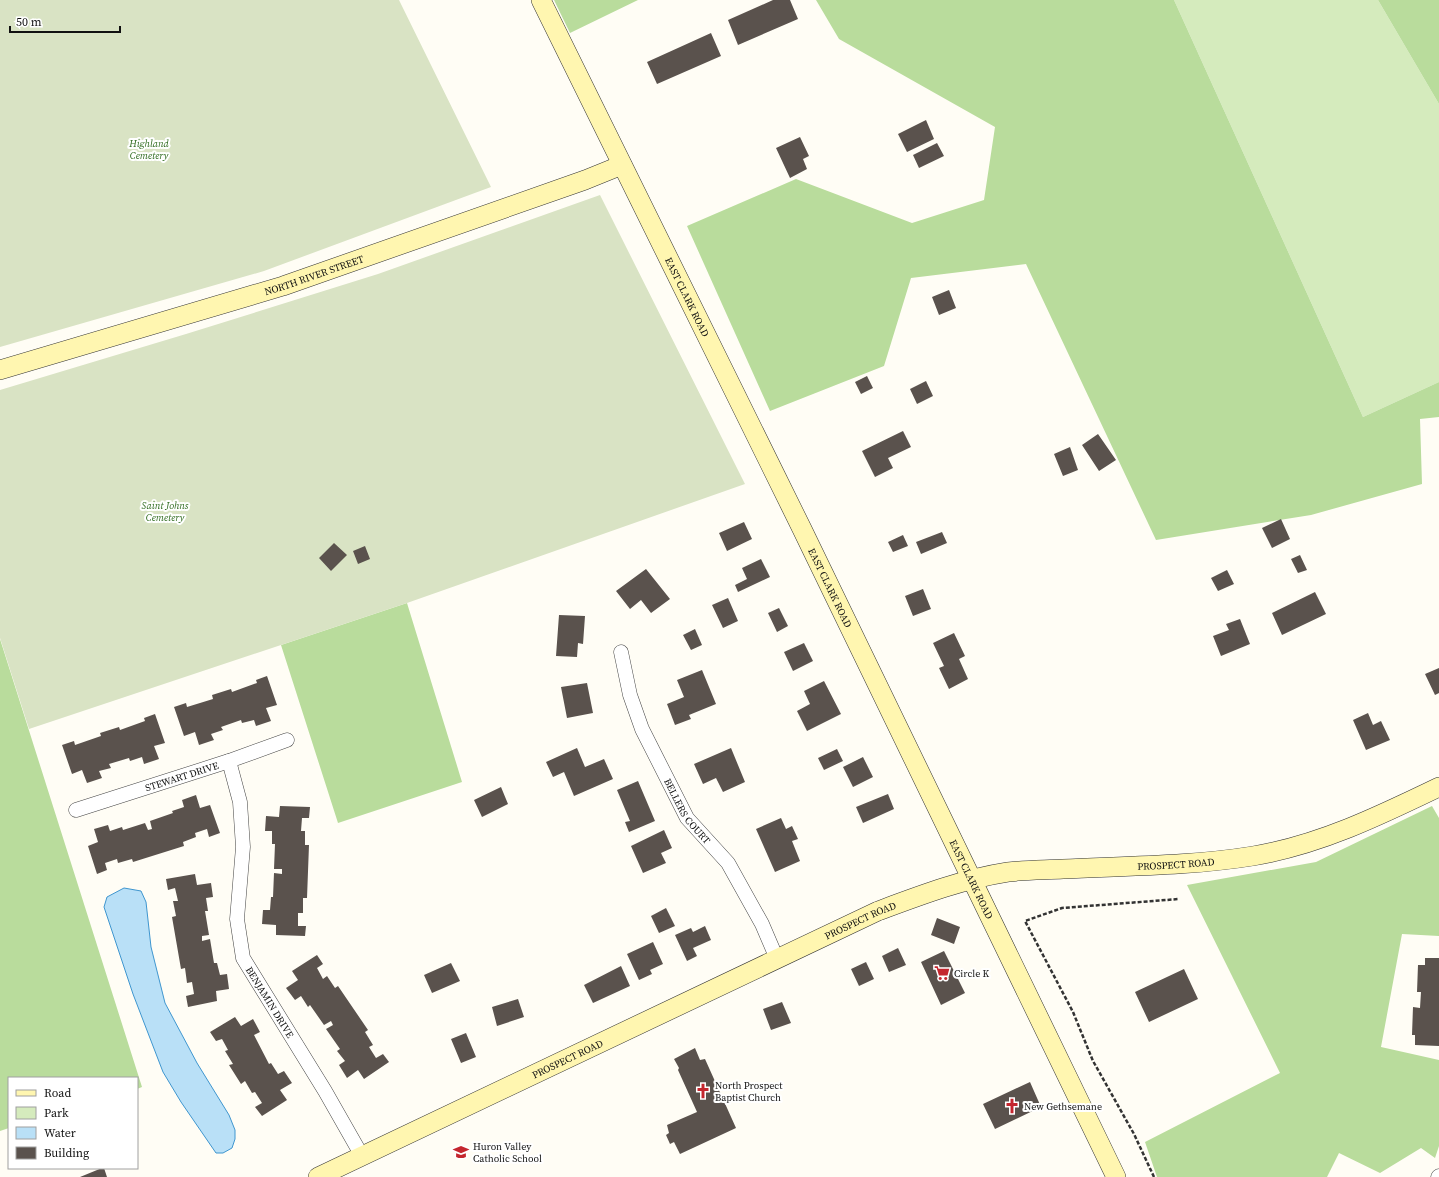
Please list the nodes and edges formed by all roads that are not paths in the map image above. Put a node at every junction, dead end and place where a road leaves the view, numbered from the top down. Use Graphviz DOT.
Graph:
graph roads {
  1 [pos="541,0"];
  2 [pos="622,165"];
  3 [pos="0,370"];
  4 [pos="621,652"];
  5 [pos="287,740"];
  6 [pos="229,761"];
  7 [pos="1439,787"];
  8 [pos="76,810"];
  9 [pos="972,879"];
  10 [pos="778,958"];
  11 [pos="362,1156"];
  12 [pos="318,1177"];
  13 [pos="1116,1177"];
  1 -- 2 [label="main road, EAST CLARK ROAD"];
  2 -- 3 [label="main road, NORTH RIVER STREET"];
  2 -- 9 [label="main road, EAST CLARK ROAD"];
  4 -- 10 [label="street, BELLERS COURT"];
  5 -- 6 [label="street, STEWART DRIVE"];
  6 -- 8 [label="street, STEWART DRIVE"];
  6 -- 11 [label="street, BENJAMIN DRIVE"];
  7 -- 9 [label="main road, PROSPECT ROAD"];
  9 -- 10 [label="main road, PROSPECT ROAD"];
  9 -- 13 [label="main road, EAST CLARK ROAD"];
  10 -- 11 [label="main road, PROSPECT ROAD"];
  11 -- 12 [label="main road, PROSPECT ROAD"];
}
